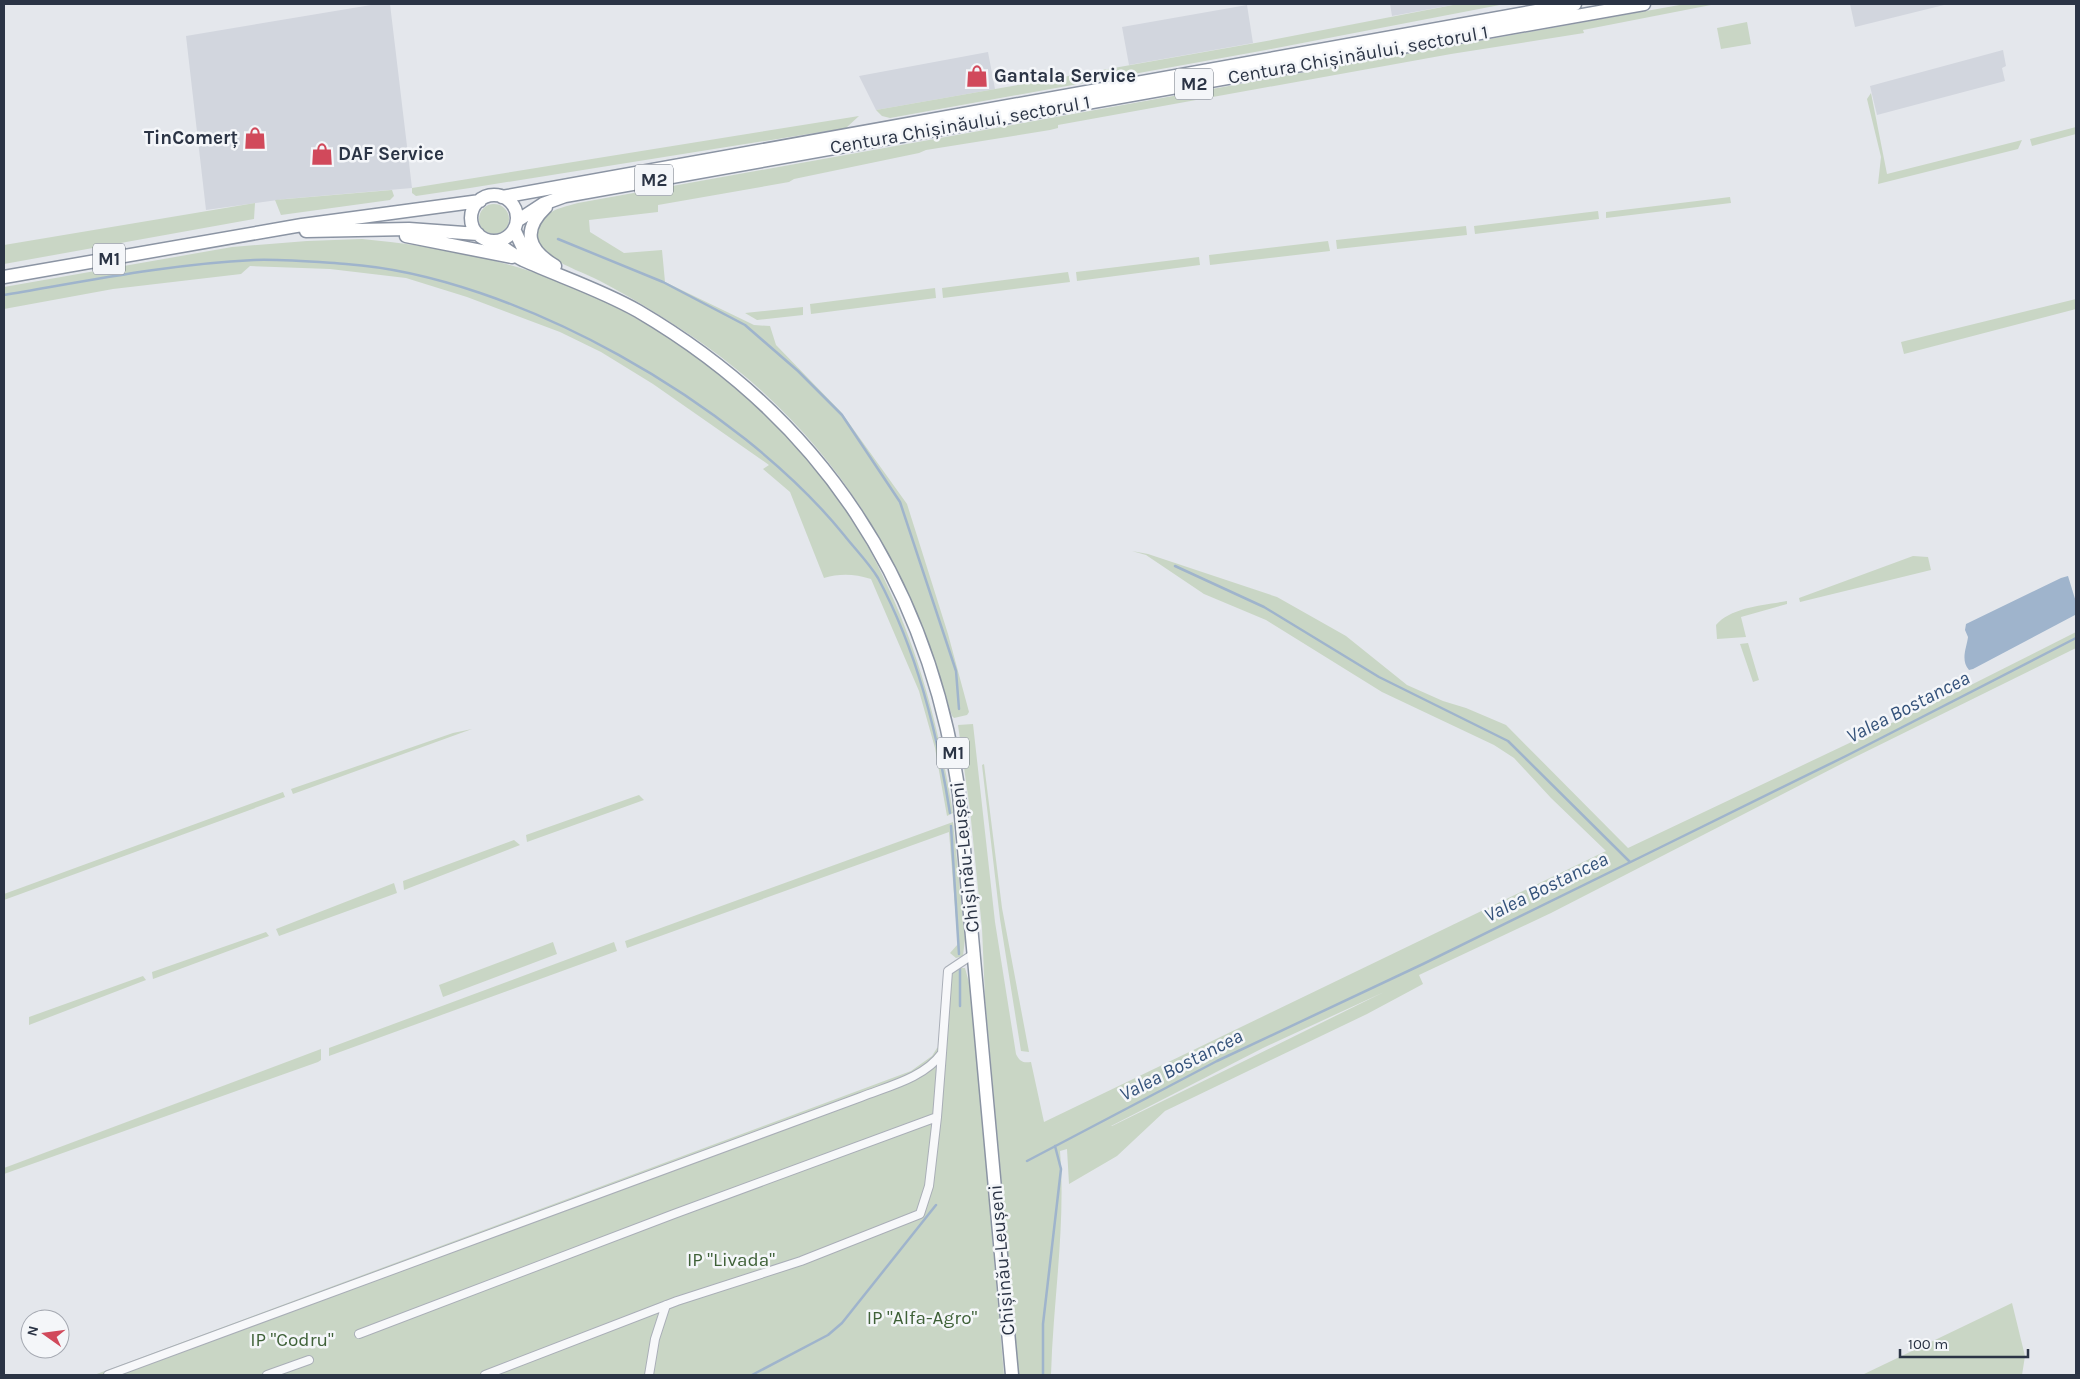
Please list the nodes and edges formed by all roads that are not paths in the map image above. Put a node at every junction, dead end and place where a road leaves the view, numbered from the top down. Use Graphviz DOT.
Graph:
graph roads {
  1 [pos="1575,4"];
  2 [pos="1644,4"];
  3 [pos="565,196"];
  4 [pos="502,197"];
  5 [pos="480,201"];
  6 [pos="516,225"];
  7 [pos="266,231"];
  8 [pos="379,231"];
  9 [pos="478,234"];
  10 [pos="494,241"];
  11 [pos="522,259"];
  12 [pos="543,267"];
  13 [pos="4,277"];
  14 [pos="580,282"];
  15 [pos="974,952"];
  16 [pos="942,1053"];
  17 [pos="938,1117"];
  18 [pos="666,1305"];
  19 [pos="359,1334"];
  20 [pos="309,1360"];
  21 [pos="108,1375"];
  22 [pos="267,1375"];
  23 [pos="485,1375"];
  24 [pos="650,1375"];
  25 [pos="1012,1375"];
  1 -- 4 [label="highway, Centura Chișinăului, sectorul 1 / M2"];
  2 -- 3 [label="highway, Centura Chișinăului, sectorul 1 / M2"];
  3 -- 6 [label="highway, Centura Chișinăului, sectorul 1 / M2"];
  3 -- 14 [label="highway"];
  4 -- 5 [label="highway, M1"];
  4 -- 6 [label="highway, M1"];
  5 -- 7 [label="highway, M1"];
  5 -- 9 [label="highway"];
  6 -- 10 [label="highway"];
  6 -- 12 [label="highway, M1"];
  7 -- 8 [label="highway, M1"];
  7 -- 13 [label="highway, M1"];
  8 -- 9 [label="highway, M1"];
  8 -- 11 [label="highway, M1"];
  9 -- 10 [label="highway, M1"];
  10 -- 11 [label="highway, M1"];
  11 -- 12 [label="highway, M1"];
  12 -- 14 [label="highway, M1"];
  14 -- 15 [label="highway, Chișinău-Leușeni / M1"];
  15 -- 16 [label="street"];
  15 -- 25 [label="highway, Chișinău-Leușeni / M1"];
  16 -- 17 [label="street"];
  16 -- 21 [label="street"];
  17 -- 18 [label="street"];
  17 -- 19 [label="street"];
  18 -- 23 [label="street"];
  18 -- 24 [label="street"];
  20 -- 22 [label="street"];
}
